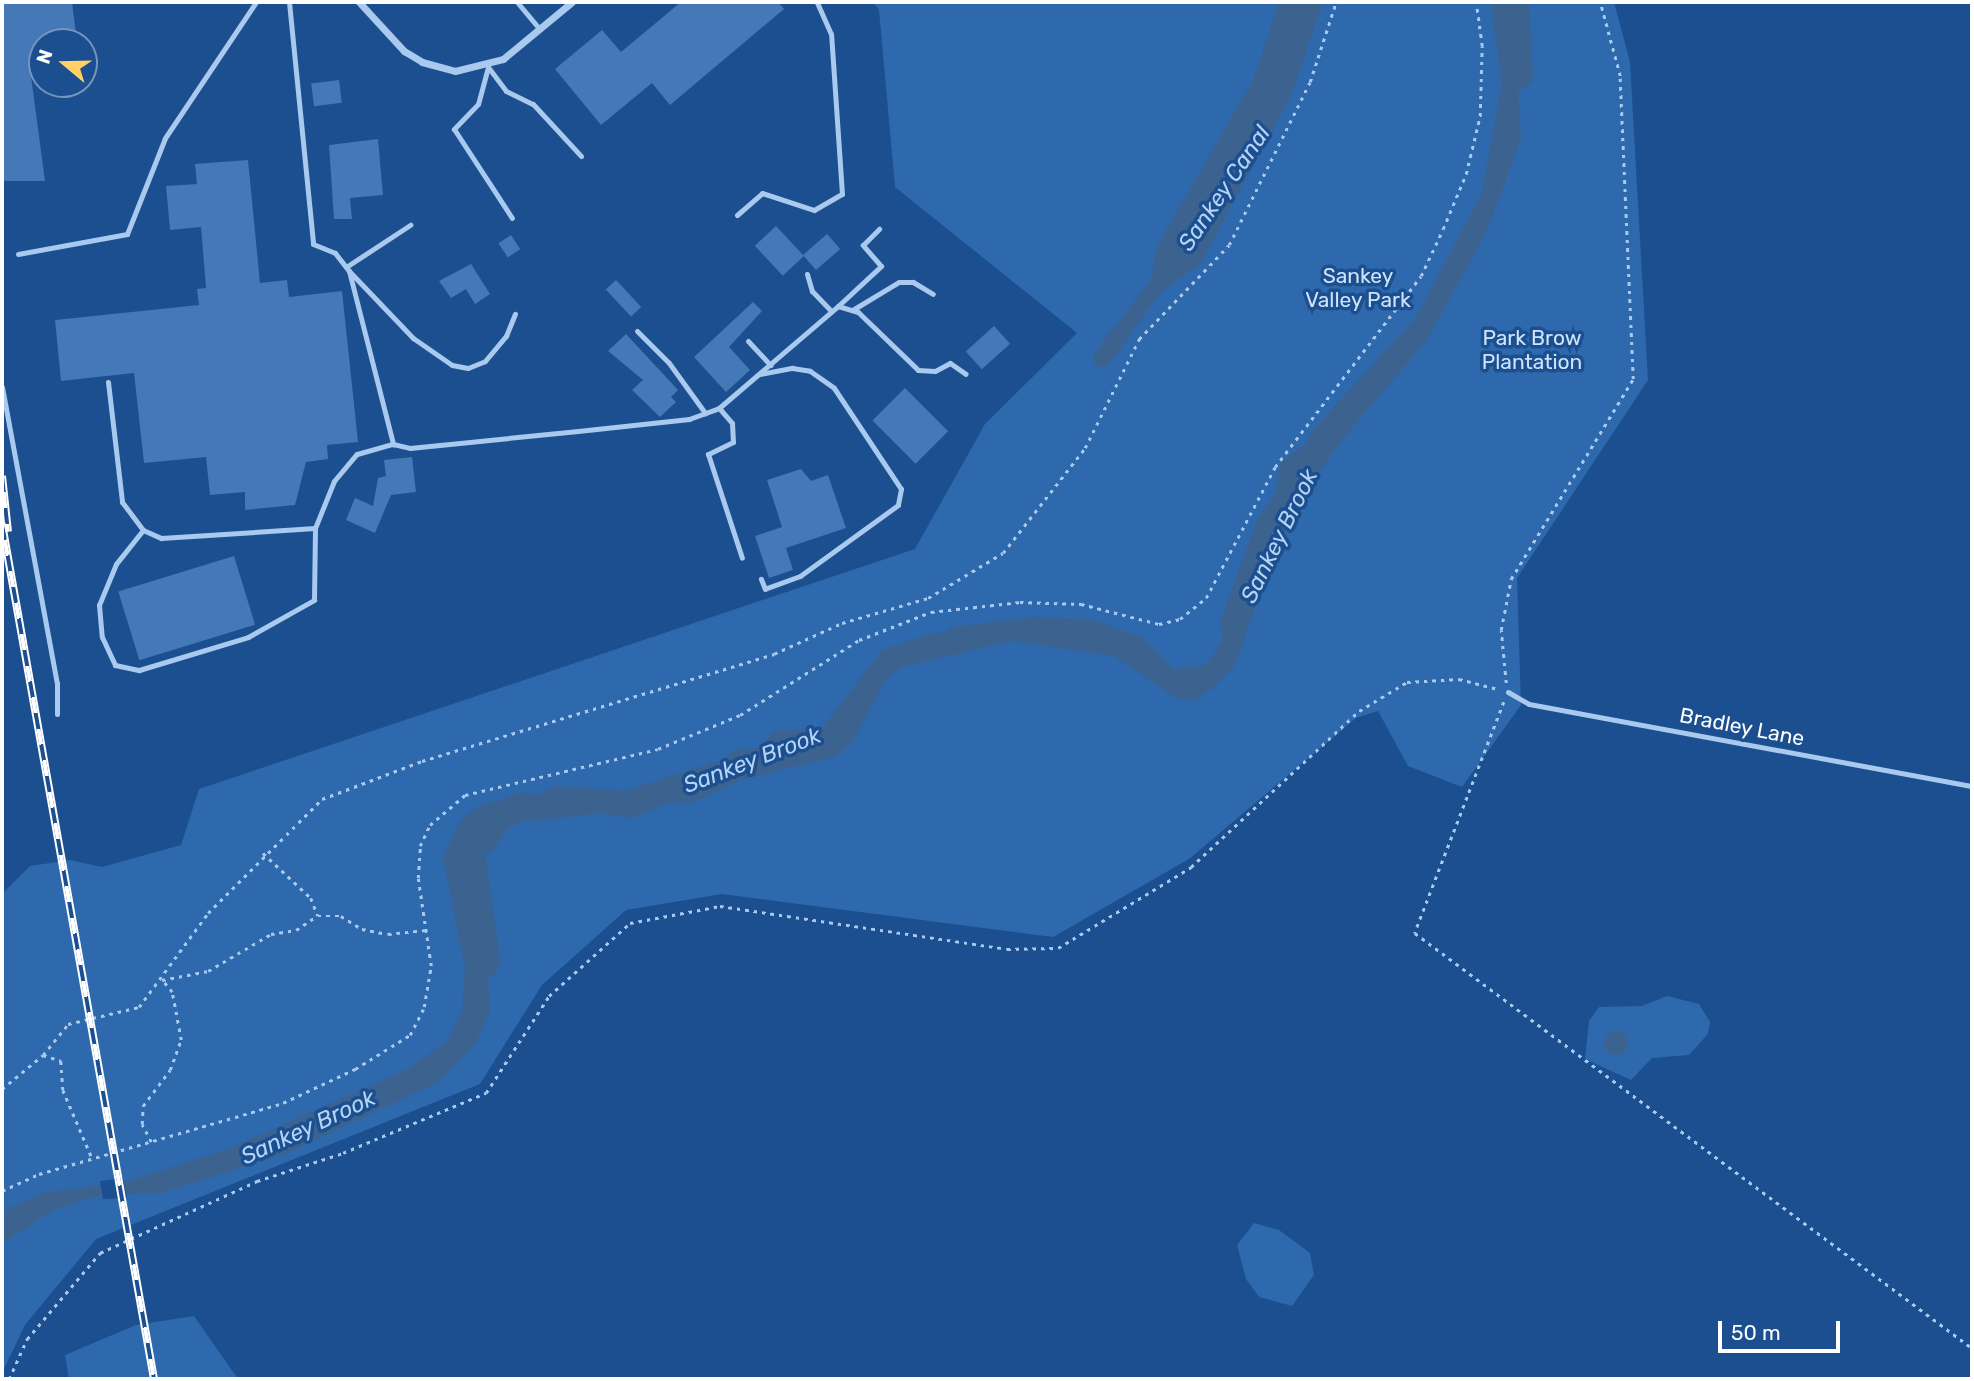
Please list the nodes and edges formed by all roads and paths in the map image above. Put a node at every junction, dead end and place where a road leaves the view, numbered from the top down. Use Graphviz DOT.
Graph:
graph roads {
  1 [pos="256,2"];
  2 [pos="289,2"];
  3 [pos="359,2"];
  4 [pos="517,2"];
  5 [pos="572,2"];
  6 [pos="817,2"];
  7 [pos="1336,2"];
  8 [pos="1476,2"];
  9 [pos="1600,2"];
  10 [pos="540,29"];
  11 [pos="488,67"];
  12 [pos="581,156"];
  13 [pos="737,215"];
  14 [pos="512,218"];
  15 [pos="410,225"];
  16 [pos="879,229"];
  17 [pos="18,254"];
  18 [pos="347,269"];
  19 [pos="807,274"];
  20 [pos="933,294"];
  21 [pos="838,306"];
  22 [pos="831,310"];
  23 [pos="853,310"];
  24 [pos="515,314"];
  25 [pos="637,331"];
  26 [pos="748,341"];
  27 [pos="770,365"];
  28 [pos="760,374"];
  29 [pos="966,374"];
  30 [pos="108,382"];
  31 [pos="2,387"];
  32 [pos="719,408"];
  33 [pos="705,413"];
  34 [pos="393,444"];
  35 [pos="315,528"];
  36 [pos="143,530"];
  37 [pos="742,558"];
  38 [pos="761,579"];
  39 [pos="1508,692"];
  40 [pos="57,713"];
  41 [pos="1972,786"];
  42 [pos="263,853"];
  43 [pos="318,916"];
  44 [pos="426,930"];
  45 [pos="162,980"];
  46 [pos="43,1055"];
  47 [pos="2,1089"];
  48 [pos="152,1142"];
  49 [pos="92,1157"];
  50 [pos="2,1191"];
  51 [pos="1972,1348"];
  52 [pos="9,1379"];
  1 -- 17 [label="lane"];
  2 -- 18 [label="lane"];
  3 -- 11 [label="street"];
  4 -- 10 [label="lane"];
  5 -- 10 [label="street"];
  6 -- 13 [label="lane"];
  7 -- 42 [label="path"];
  8 -- 44 [label="path"];
  9 -- 39 [label="path"];
  10 -- 11 [label="street"];
  11 -- 12 [label="lane"];
  11 -- 14 [label="lane"];
  15 -- 18 [label="lane"];
  16 -- 21 [label="lane"];
  18 -- 24 [label="lane"];
  18 -- 34 [label="lane"];
  19 -- 22 [label="lane"];
  20 -- 23 [label="lane"];
  21 -- 22 [label="lane"];
  21 -- 23 [label="lane"];
  22 -- 27 [label="lane"];
  23 -- 29 [label="lane"];
  25 -- 33 [label="lane"];
  26 -- 27 [label="lane"];
  27 -- 28 [label="lane"];
  28 -- 32 [label="lane"];
  28 -- 38 [label="lane"];
  30 -- 36 [label="lane"];
  31 -- 40 [label="lane"];
  32 -- 33 [label="lane"];
  32 -- 37 [label="lane"];
  33 -- 34 [label="lane"];
  34 -- 35 [label="lane"];
  35 -- 36 [label="lane"];
  35 -- 36 [label="lane"];
  39 -- 41 [label="lane, Bradley Lane"];
  39 -- 51 [label="path"];
  39 -- 52 [label="path"];
  42 -- 43 [label="path"];
  42 -- 45 [label="path"];
  43 -- 44 [label="path"];
  43 -- 45 [label="path"];
  44 -- 48 [label="path"];
  45 -- 46 [label="path"];
  45 -- 48 [label="path"];
  46 -- 47 [label="path"];
  46 -- 49 [label="path"];
  48 -- 49 [label="path"];
  49 -- 50 [label="path"];
}
